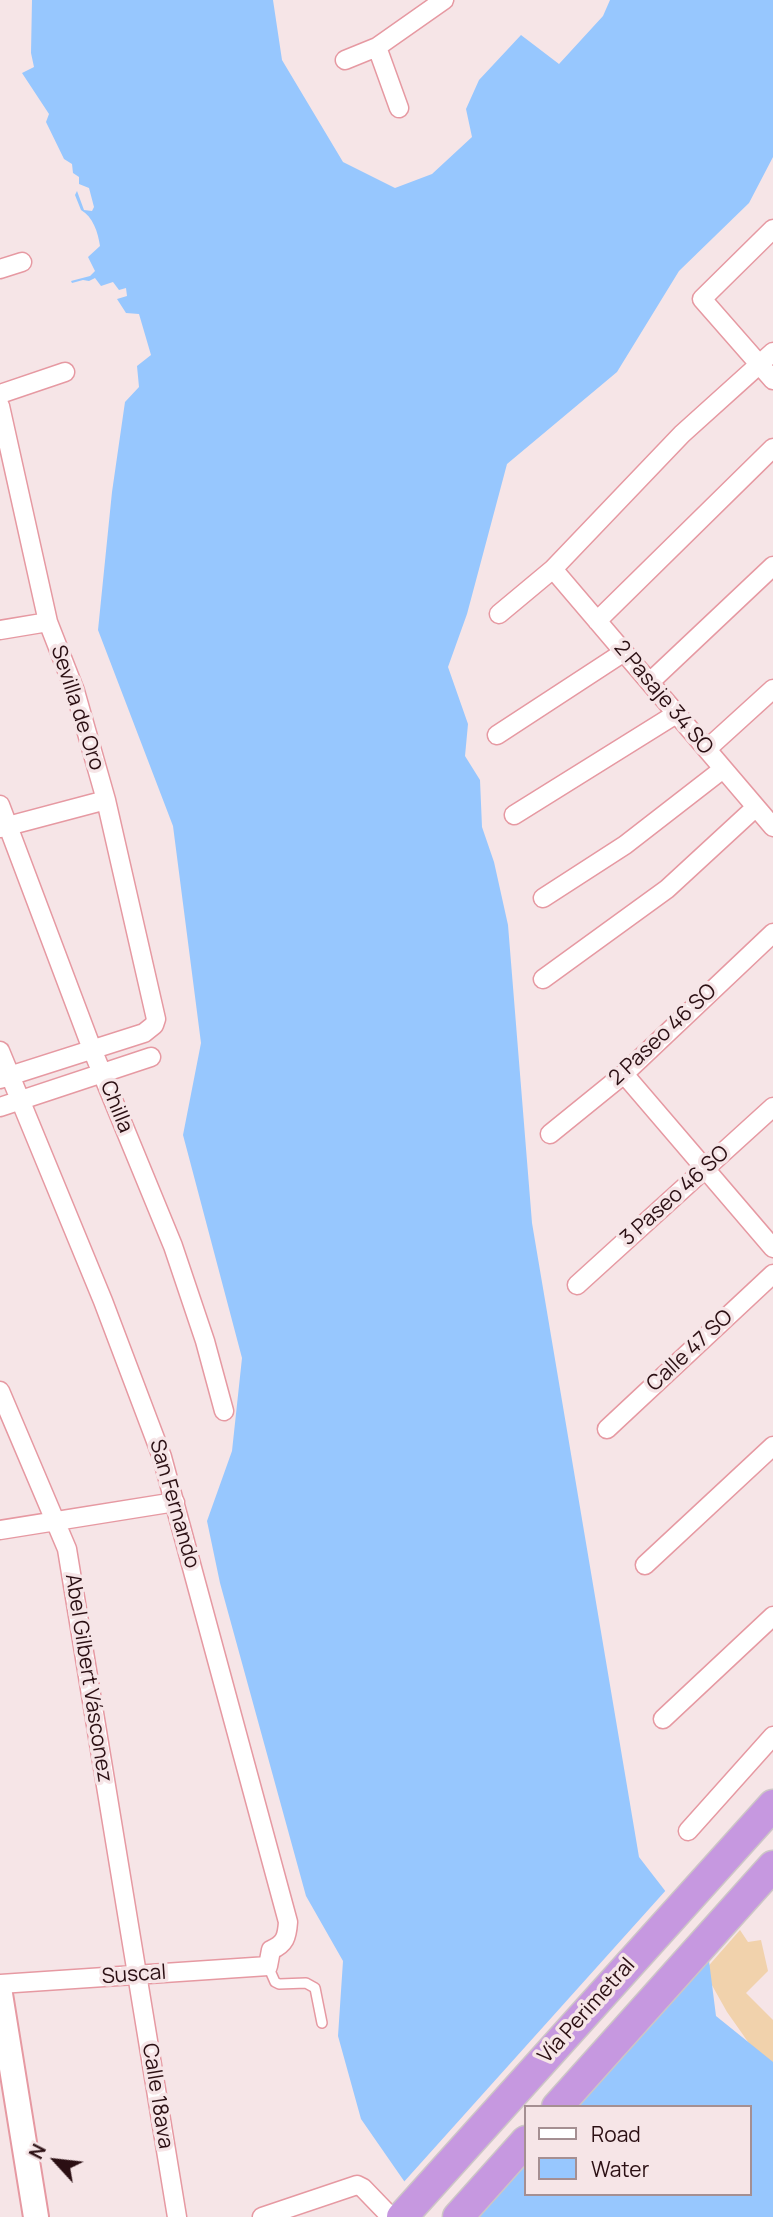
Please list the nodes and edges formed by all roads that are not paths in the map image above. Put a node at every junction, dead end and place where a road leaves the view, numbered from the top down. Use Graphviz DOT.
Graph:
graph roads {
  1 [pos="444,0"];
  2 [pos="377,47"];
  3 [pos="345,61"];
  4 [pos="399,108"];
  5 [pos="773,229"];
  6 [pos="22,262"];
  7 [pos="0,270"];
  8 [pos="773,352"];
  9 [pos="759,365"];
  10 [pos="65,372"];
  11 [pos="773,380"];
  12 [pos="0,394"];
  13 [pos="0,406"];
  14 [pos="773,448"];
  15 [pos="773,566"];
  16 [pos="553,569"];
  17 [pos="499,614"];
  18 [pos="597,621"];
  19 [pos="48,622"];
  20 [pos="0,630"];
  21 [pos="624,652"];
  22 [pos="650,682"];
  23 [pos="773,689"];
  24 [pos="676,714"];
  25 [pos="497,735"];
  26 [pos="707,749"];
  27 [pos="723,769"];
  28 [pos="106,800"];
  29 [pos="0,805"];
  30 [pos="514,816"];
  31 [pos="767,817"];
  32 [pos="4,827"];
  33 [pos="543,898"];
  34 [pos="773,933"];
  35 [pos="543,979"];
  36 [pos="92,1049"];
  37 [pos="0,1051"];
  38 [pos="151,1057"];
  39 [pos="102,1073"];
  40 [pos="624,1074"];
  41 [pos="5,1077"];
  42 [pos="21,1101"];
  43 [pos="0,1107"];
  44 [pos="773,1107"];
  45 [pos="550,1133"];
  46 [pos="706,1169"];
  47 [pos="773,1248"];
  48 [pos="773,1274"];
  49 [pos="577,1285"];
  50 [pos="0,1391"];
  51 [pos="224,1411"];
  52 [pos="607,1429"];
  53 [pos="773,1446"];
  54 [pos="175,1502"];
  55 [pos="56,1520"];
  56 [pos="0,1531"];
  57 [pos="645,1565"];
  58 [pos="773,1616"];
  59 [pos="663,1719"];
  60 [pos="773,1736"];
  61 [pos="773,1805"];
  62 [pos="688,1831"];
  63 [pos="773,1867"];
  64 [pos="268,1966"];
  65 [pos="137,1975"];
  66 [pos="0,1984"];
  67 [pos="0,1994"];
  68 [pos="322,2023"];
  69 [pos="559,2105"];
  70 [pos="524,2143"];
  71 [pos="386,2214"];
  72 [pos="36,2217"];
  73 [pos="177,2217"];
  74 [pos="262,2217"];
  75 [pos="458,2217"];
  1 -- 2 [label="street"];
  2 -- 3 [label="street"];
  2 -- 4 [label="street"];
  5 -- 9 [label="street"];
  6 -- 7 [label="street"];
  8 -- 9 [label="street"];
  9 -- 11 [label="street"];
  9 -- 16 [label="street"];
  10 -- 12 [label="street"];
  13 -- 19 [label="street, Sevilla de Oro"];
  14 -- 18 [label="street"];
  15 -- 22 [label="street"];
  16 -- 17 [label="street"];
  16 -- 18 [label="street, 2 Pasaje 34 SO"];
  18 -- 21 [label="street, 2 Pasaje 34 SO"];
  19 -- 20 [label="street"];
  19 -- 28 [label="street, Sevilla de Oro"];
  21 -- 22 [label="street, 2 Pasaje 34 SO"];
  21 -- 25 [label="street"];
  22 -- 24 [label="street, 2 Pasaje 34 SO"];
  23 -- 26 [label="street"];
  24 -- 26 [label="street, 2 Pasaje 34 SO"];
  24 -- 30 [label="street"];
  26 -- 27 [label="street, 2 Pasaje 34 SO"];
  27 -- 31 [label="street, 2 Pasaje 34 SO"];
  27 -- 33 [label="street"];
  28 -- 32 [label="street"];
  28 -- 36 [label="street, Sevilla de Oro"];
  29 -- 32 [label="street, Chilla"];
  31 -- 35 [label="street"];
  32 -- 36 [label="street, Chilla"];
  34 -- 40 [label="street, 2 Paseo 46 SO"];
  36 -- 39 [label="street, Chilla"];
  36 -- 41 [label="street"];
  37 -- 41 [label="street, San Fernando"];
  38 -- 39 [label="street"];
  39 -- 42 [label="street"];
  39 -- 51 [label="street, Chilla"];
  40 -- 45 [label="street, 2 Paseo 46 SO"];
  40 -- 46 [label="street"];
  41 -- 42 [label="street, San Fernando"];
  42 -- 43 [label="street"];
  42 -- 54 [label="street, San Fernando"];
  44 -- 46 [label="street, 3 Paseo 46 SO"];
  46 -- 47 [label="street"];
  46 -- 49 [label="street, 3 Paseo 46 SO"];
  48 -- 52 [label="street, Calle 47 SO"];
  50 -- 55 [label="street, Abel Gilbert Vásconez"];
  53 -- 57 [label="street"];
  54 -- 55 [label="street"];
  54 -- 64 [label="street, San Fernando"];
  55 -- 56 [label="street"];
  55 -- 65 [label="street, Abel Gilbert Vásconez"];
  58 -- 59 [label="street"];
  60 -- 62 [label="street"];
  61 -- 71 [label="highway, Vía Perimetral"];
  63 -- 69 [label="highway, Vía Perimetral"];
  64 -- 65 [label="street, Suscal"];
  64 -- 68 [label="lane"];
  65 -- 66 [label="street, Suscal"];
  65 -- 73 [label="street, Calle 18ava"];
  67 -- 72 [label="main road"];
  70 -- 75 [label="highway"];
  71 -- 74 [label="street"];
}
